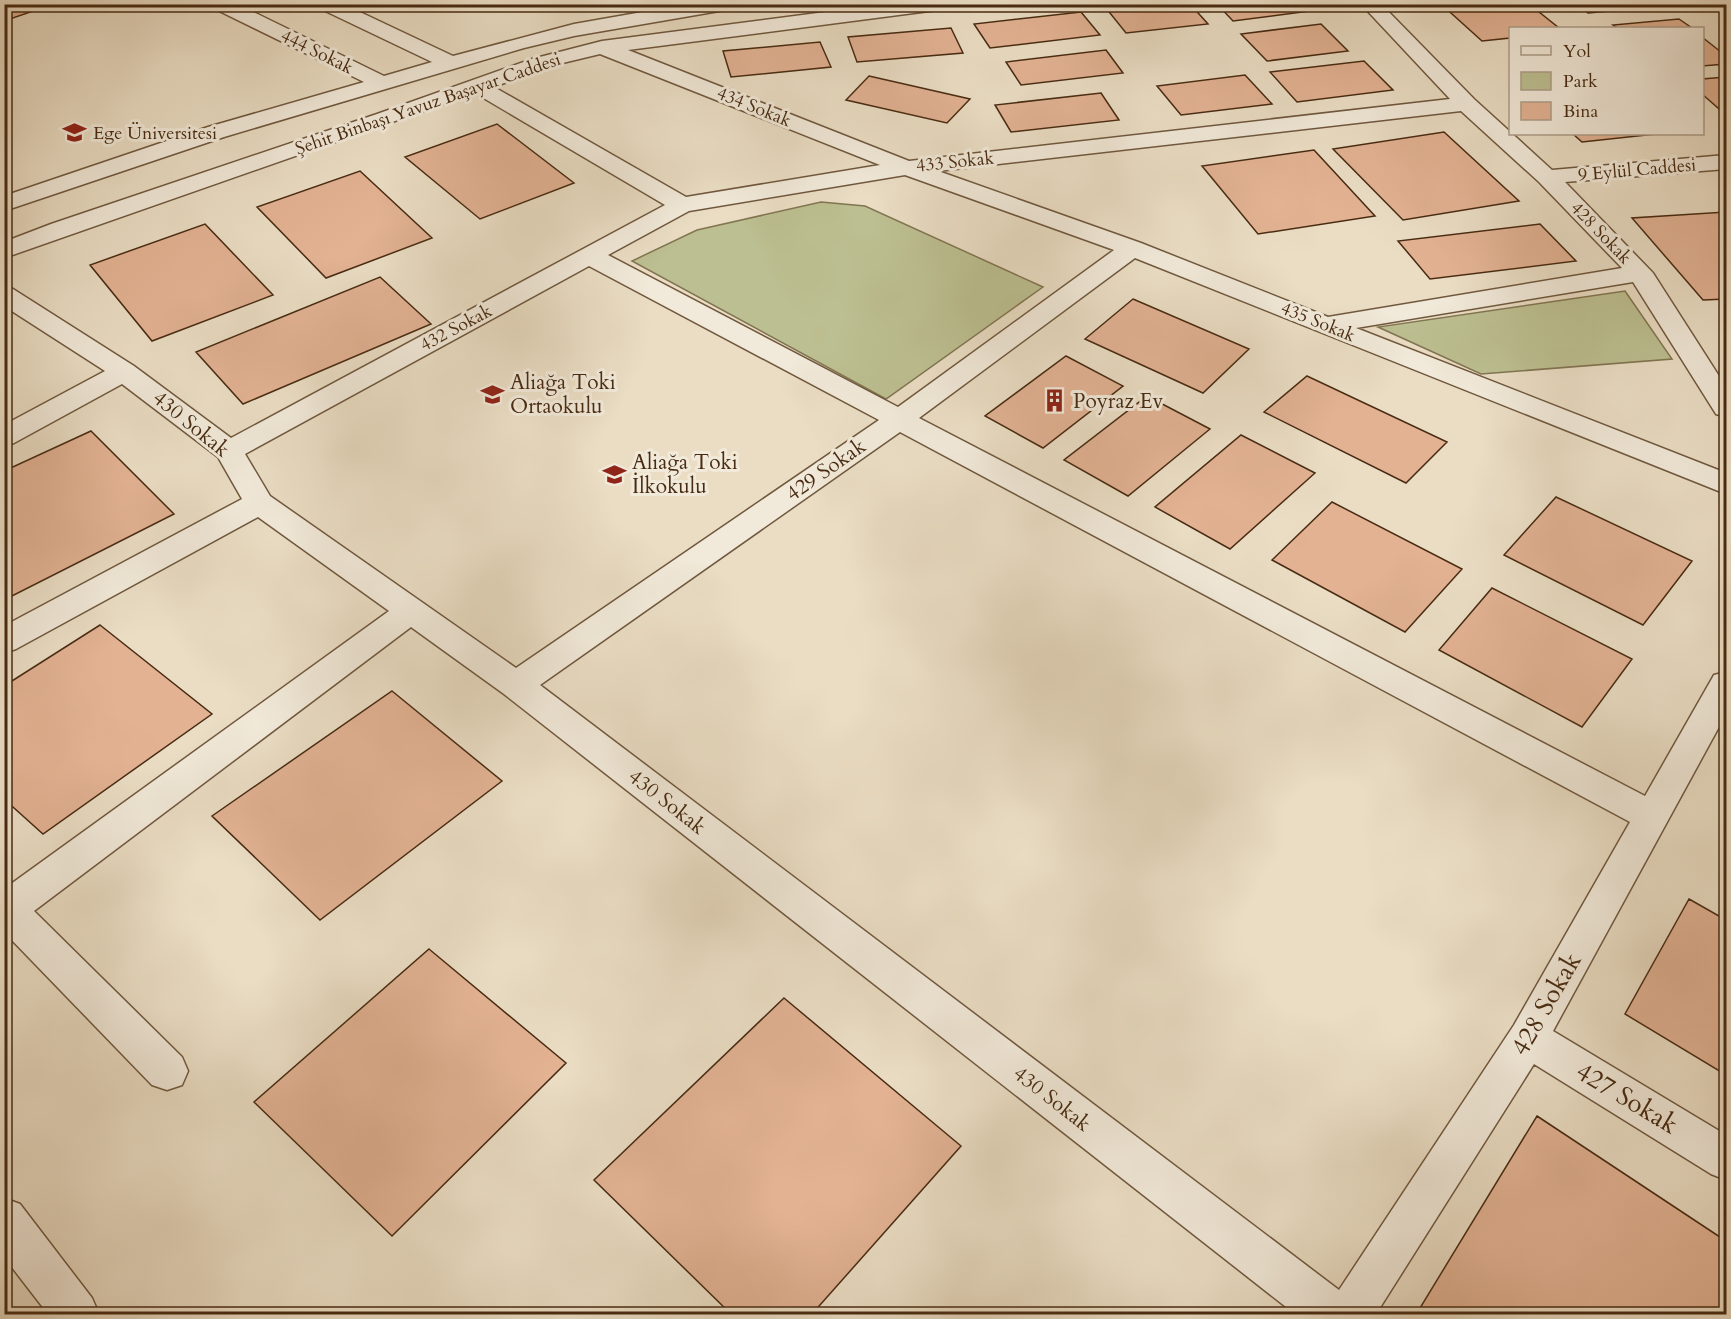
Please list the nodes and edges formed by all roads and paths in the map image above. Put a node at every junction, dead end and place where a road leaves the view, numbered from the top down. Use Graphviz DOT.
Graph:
graph roads {
  1 [pos="220,4"];
  2 [pos="326,4"];
  3 [pos="724,4"];
  4 [pos="937,4"];
  5 [pos="1370,4"];
  6 [pos="587,9"];
  7 [pos="615,22"];
  8 [pos="602,47"];
  9 [pos="452,63"];
  10 [pos="382,83"];
  11 [pos="476,85"];
  12 [pos="1466,104"];
  13 [pos="1726,162"];
  14 [pos="907,168"];
  15 [pos="1548,177"];
  16 [pos="4,204"];
  17 [pos="682,206"];
  18 [pos="1132,248"];
  19 [pos="4,251"];
  20 [pos="590,256"];
  21 [pos="1640,273"];
  22 [pos="4,294"];
  23 [pos="1325,325"];
  24 [pos="124,372"];
  25 [pos="1726,408"];
  26 [pos="898,420"];
  27 [pos="4,437"];
  28 [pos="229,451"];
  29 [pos="1726,484"];
  30 [pos="259,503"];
  31 [pos="411,611"];
  32 [pos="4,641"];
  33 [pos="1726,684"];
  34 [pos="516,686"];
  35 [pos="1653,817"];
  36 [pos="1528,1038"];
  37 [pos="167,1071"];
  38 [pos="1726,1159"];
  39 [pos="4,1220"];
  40 [pos="76,1314"];
  41 [pos="1332,1314"];
  42 [pos="1350,1314"];
  1 -- 10 [label="street, 444 Sokak"];
  2 -- 9 [label="street"];
  3 -- 7 [label="street, Şehit Binbaşı Yavuz Başayar Caddesi"];
  4 -- 8 [label="street, Şehit Binbaşı Yavuz Başayar Caddesi"];
  5 -- 12 [label="street, 428 Sokak"];
  6 -- 7 [label="street"];
  7 -- 9 [label="street, Şehit Binbaşı Yavuz Başayar Caddesi"];
  8 -- 11 [label="street, Şehit Binbaşı Yavuz Başayar Caddesi"];
  8 -- 14 [label="street, 434 Sokak"];
  9 -- 10 [label="street, Şehit Binbaşı Yavuz Başayar Caddesi"];
  10 -- 16 [label="street, Şehit Binbaşı Yavuz Başayar Caddesi"];
  11 -- 17 [label="street"];
  11 -- 19 [label="street, Şehit Binbaşı Yavuz Başayar Caddesi"];
  12 -- 14 [label="street, 433 Sokak"];
  12 -- 15 [label="street, 428 Sokak"];
  13 -- 15 [label="street, 9 Eylül Caddesi"];
  14 -- 17 [label="street, 433 Sokak"];
  14 -- 18 [label="street, 435 Sokak"];
  15 -- 21 [label="street, 428 Sokak"];
  17 -- 20 [label="street, 432 Sokak"];
  18 -- 23 [label="street, 435 Sokak"];
  18 -- 26 [label="street, 429 Sokak"];
  20 -- 26 [label="street"];
  20 -- 28 [label="street, 432 Sokak"];
  21 -- 23 [label="street"];
  21 -- 25 [label="street, 428 Sokak"];
  22 -- 24 [label="street, 430 Sokak"];
  23 -- 29 [label="street, 435 Sokak"];
  24 -- 27 [label="street"];
  24 -- 28 [label="street, 430 Sokak"];
  26 -- 34 [label="street, 429 Sokak"];
  26 -- 35 [label="street"];
  28 -- 30 [label="street, 430 Sokak"];
  30 -- 31 [label="street, 430 Sokak"];
  30 -- 32 [label="street"];
  31 -- 34 [label="street, 430 Sokak"];
  31 -- 37 [label="street"];
  33 -- 35 [label="street, 428 Sokak"];
  34 -- 41 [label="street, 430 Sokak"];
  35 -- 36 [label="street, 428 Sokak"];
  36 -- 38 [label="street, 427 Sokak"];
  36 -- 42 [label="street, 428 Sokak"];
  39 -- 40 [label="street"];
}
